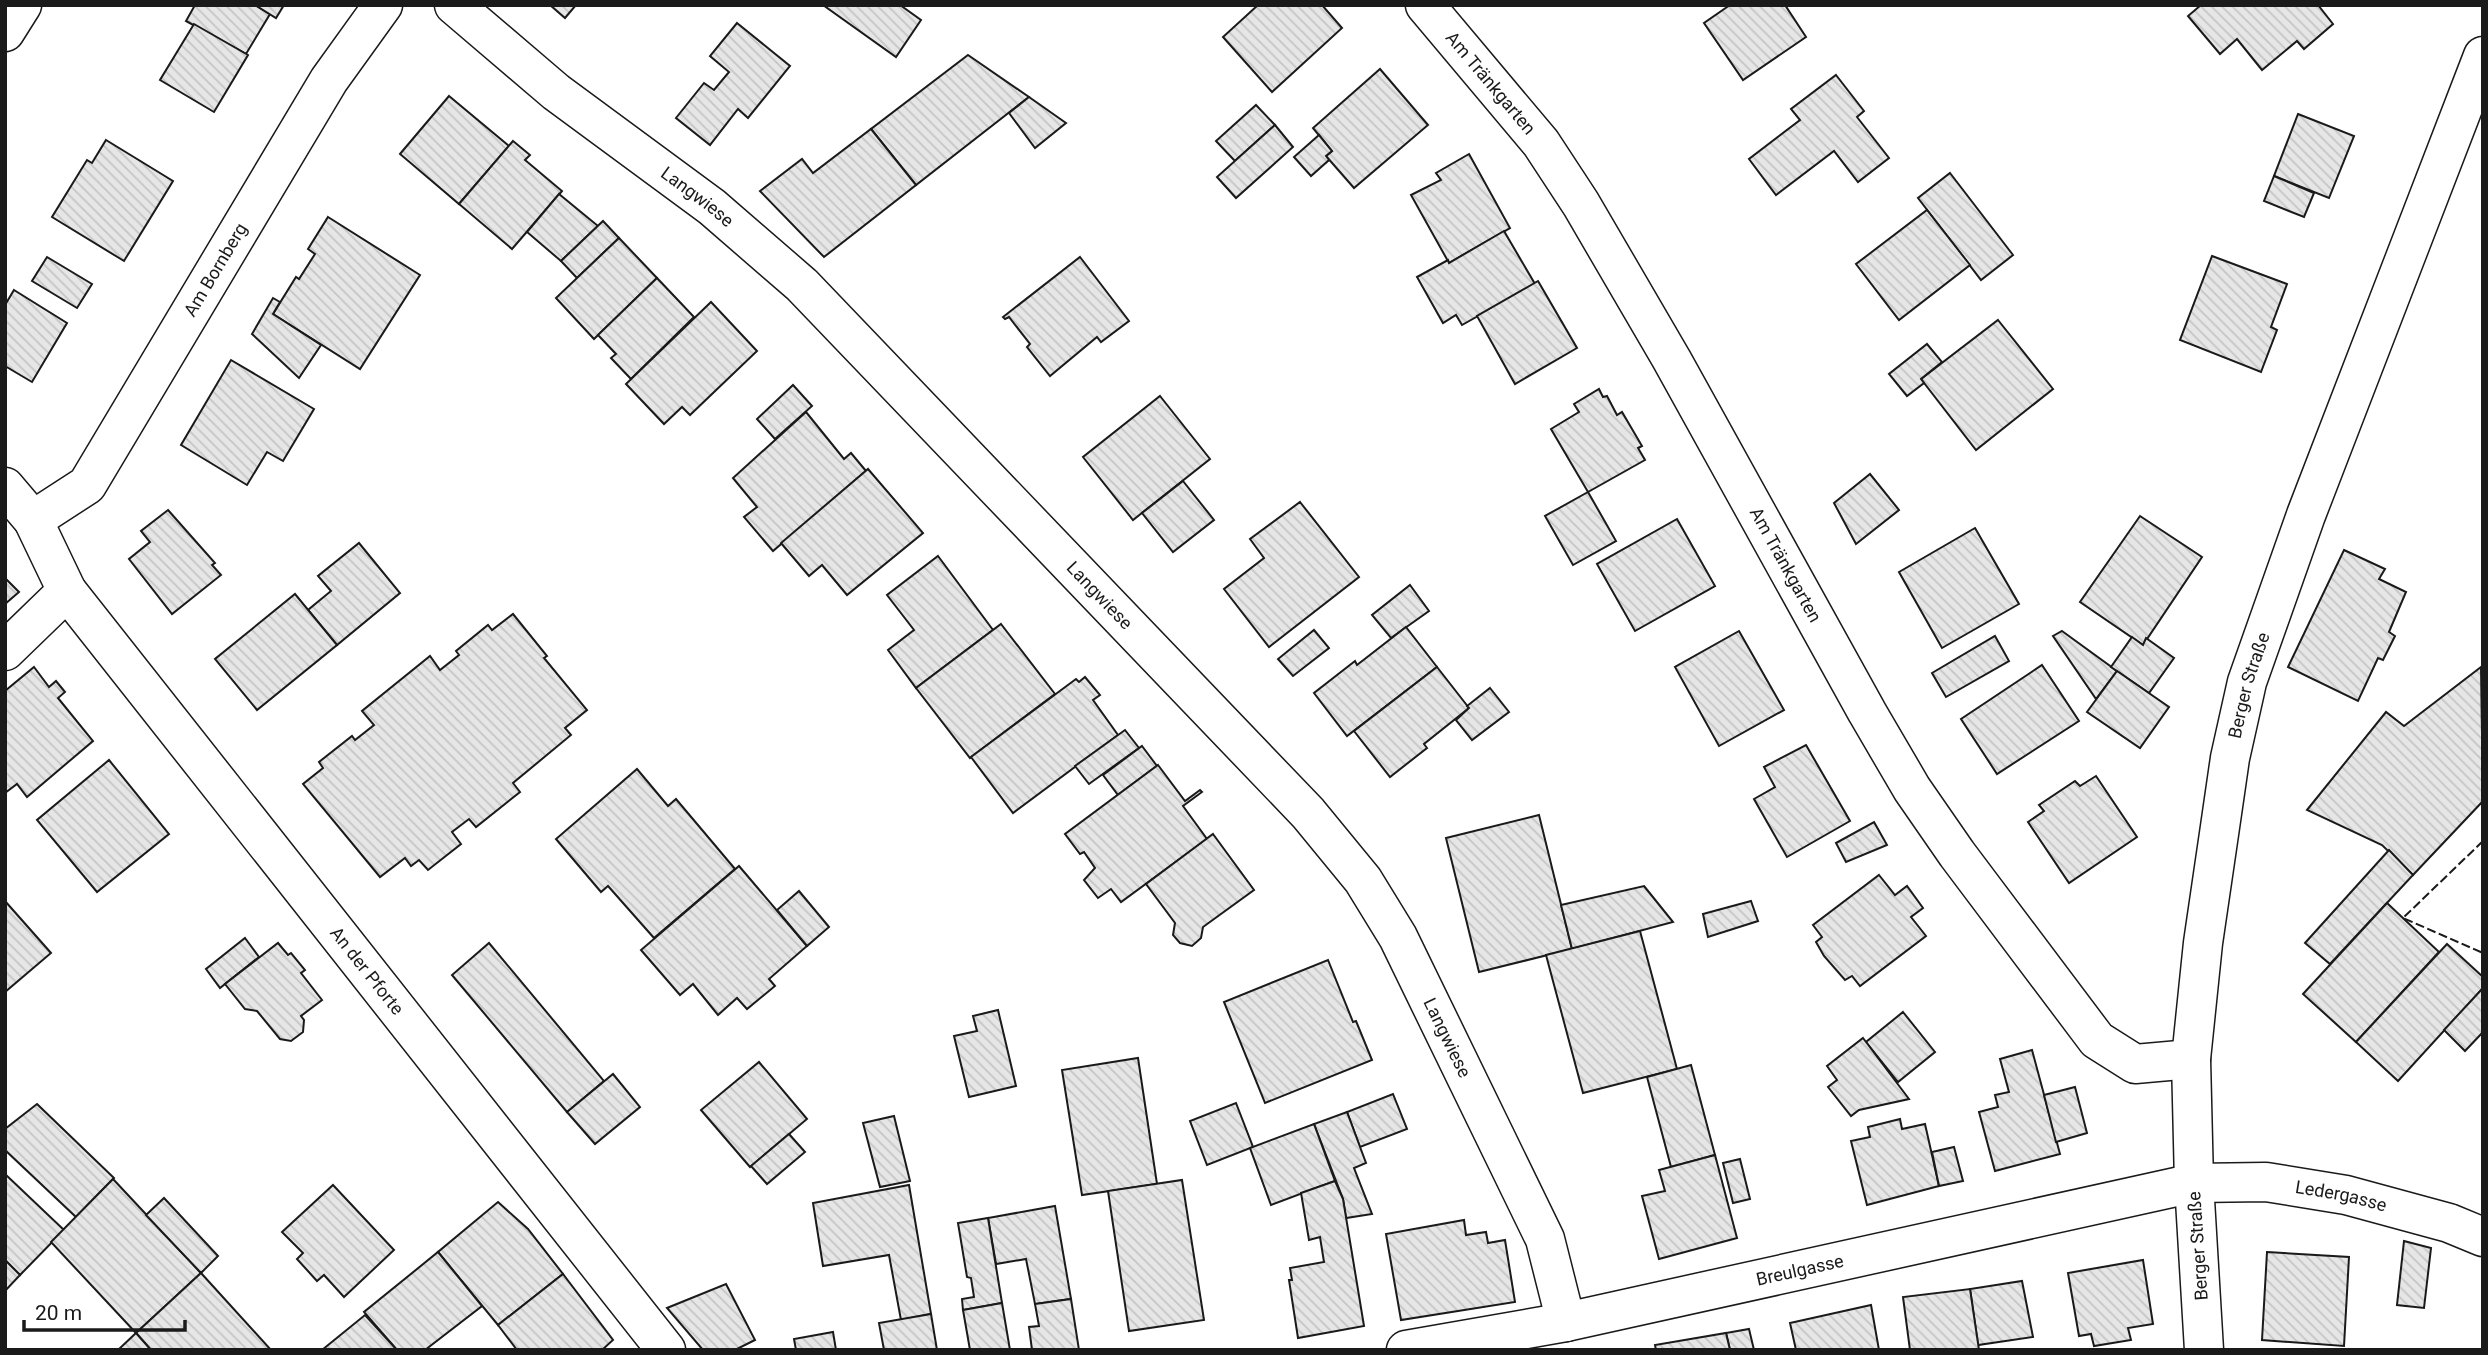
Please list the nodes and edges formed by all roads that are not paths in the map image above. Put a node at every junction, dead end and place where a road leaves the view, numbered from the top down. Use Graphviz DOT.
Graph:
graph roads {
  1 [pos="22,5"];
  2 [pos="383,5"];
  3 [pos="454,5"];
  4 [pos="1425,5"];
  5 [pos="5,32"];
  6 [pos="2483,57"];
  7 [pos="5,487"];
  8 [pos="33,520"];
  9 [pos="67,591"];
  10 [pos="5,651"];
  11 [pos="2190,1059"];
  12 [pos="2194,1183"];
  13 [pos="2483,1237"];
  14 [pos="1566,1322"];
  15 [pos="666,1350"];
  16 [pos="1406,1350"];
  17 [pos="2204,1350"];
  1 -- 5 [label="street"];
  2 -- 8 [label="street, Am Bornberg"];
  3 -- 14 [label="street, Langwiese"];
  4 -- 11 [label="street, Am Tränkgarten"];
  6 -- 11 [label="street, Berger Straße"];
  7 -- 8 [label="street, An der Pforte"];
  8 -- 9 [label="street, An der Pforte"];
  9 -- 10 [label="street"];
  9 -- 15 [label="street, An der Pforte"];
  11 -- 12 [label="street, Berger Straße"];
  12 -- 13 [label="street, Ledergasse"];
  12 -- 14 [label="street, Breulgasse"];
  12 -- 17 [label="street, Berger Straße"];
  14 -- 16 [label="street, Breulgasse"];
}
